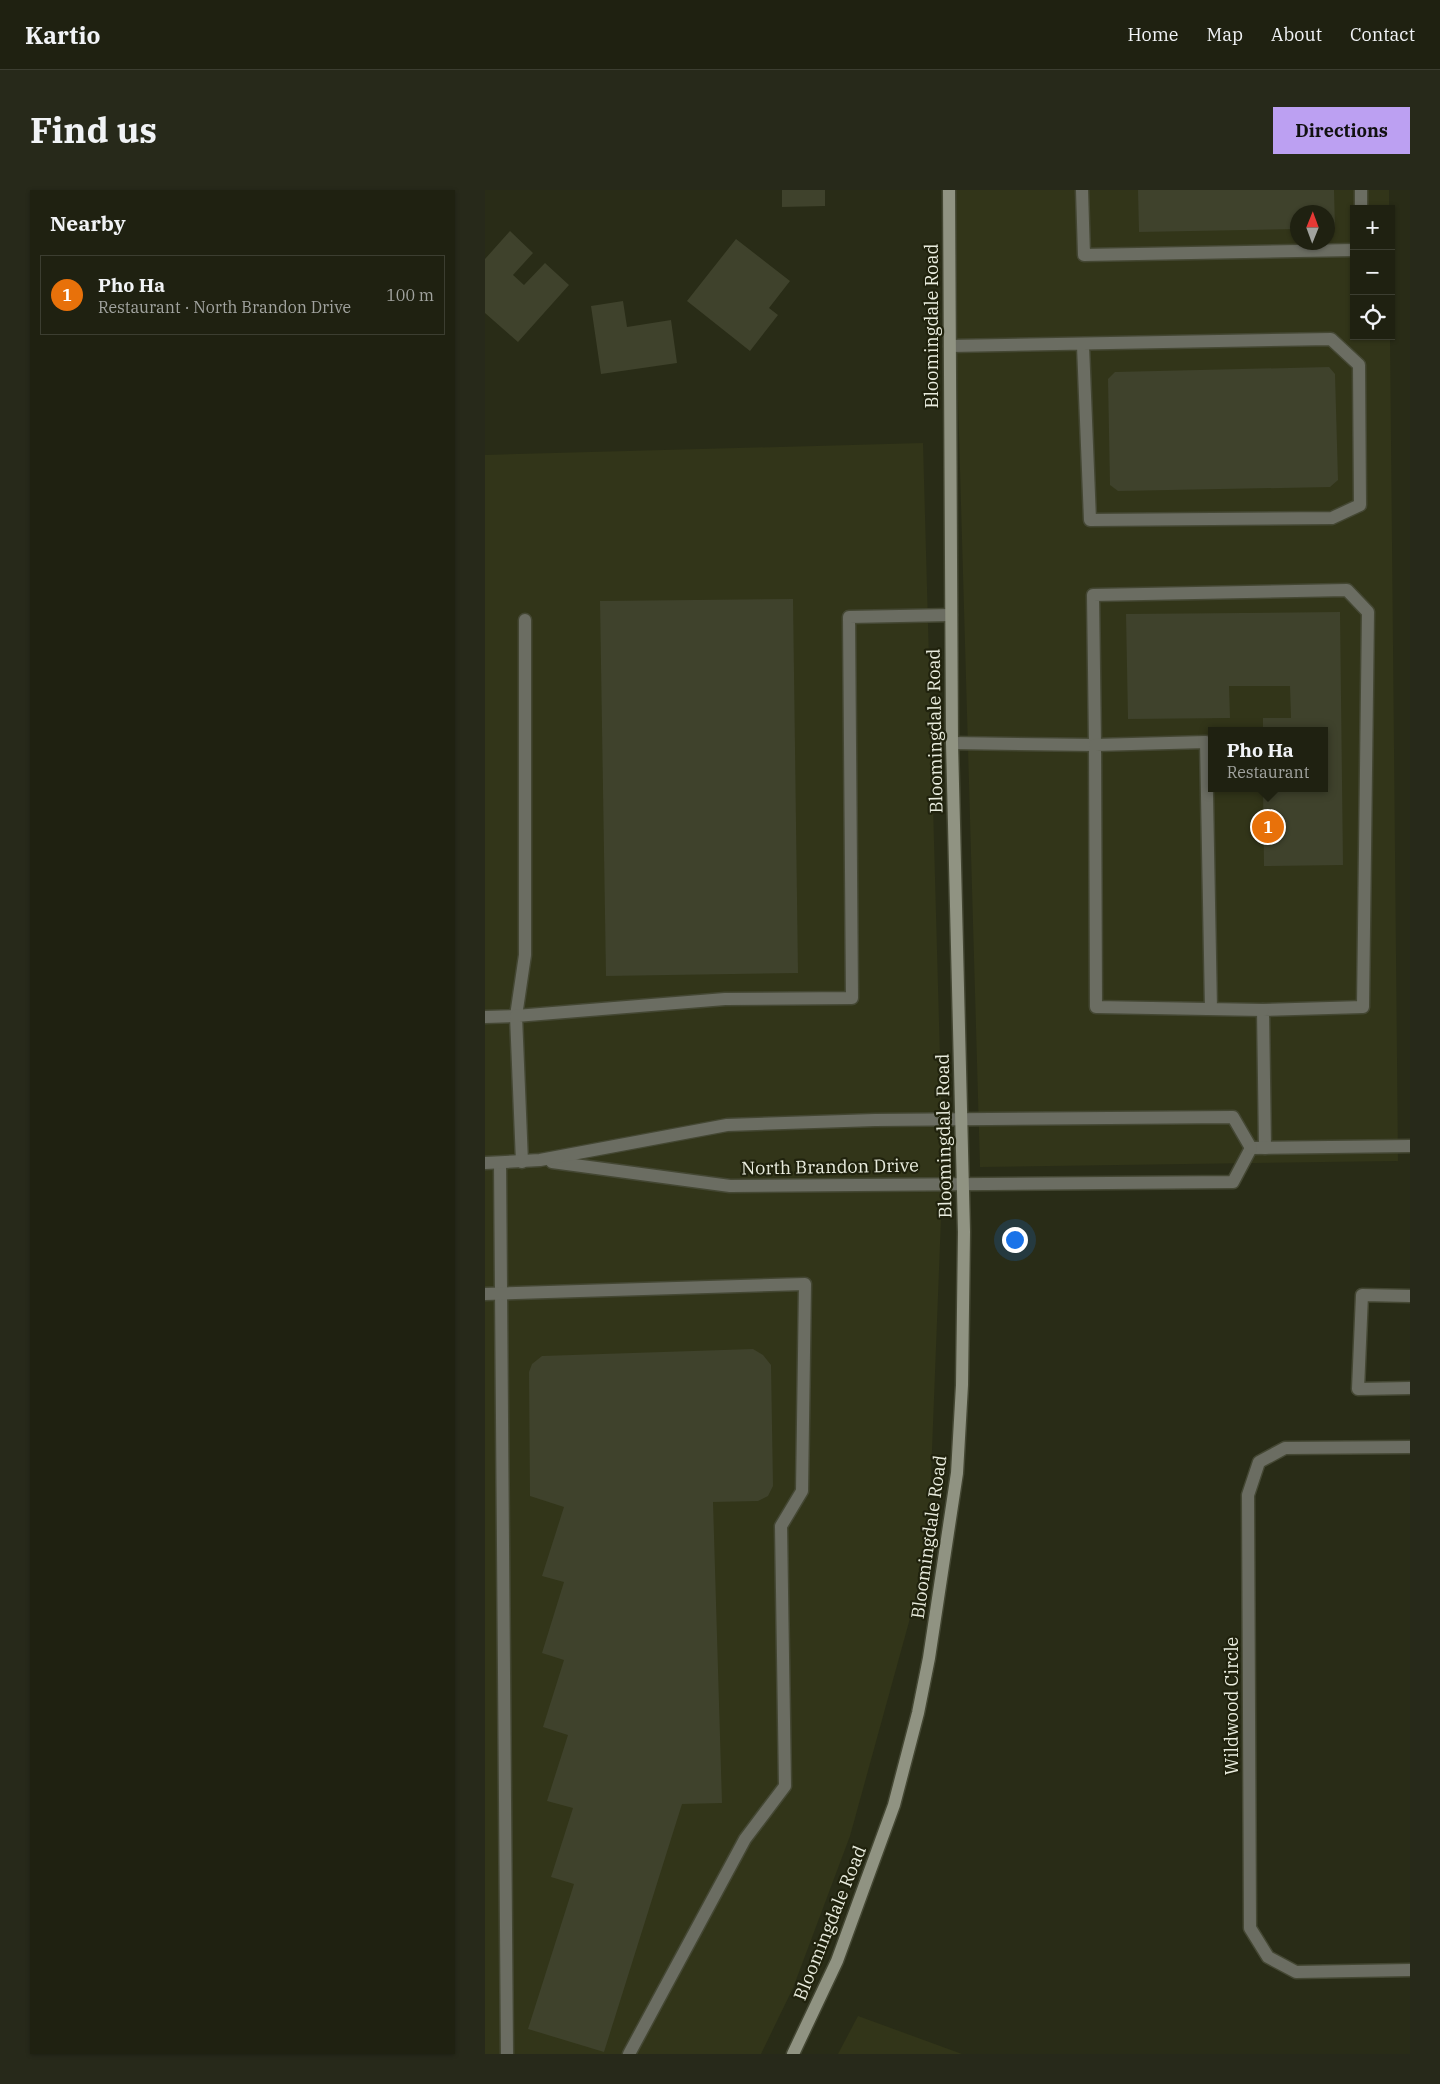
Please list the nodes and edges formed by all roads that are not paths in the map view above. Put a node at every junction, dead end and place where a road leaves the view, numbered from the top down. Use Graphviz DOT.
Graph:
graph roads {
  1 [pos="949,190"];
  2 [pos="1082,190"];
  3 [pos="1361,190"];
  4 [pos="1361,205"];
  5 [pos="1350,250"];
  6 [pos="950,346"];
  7 [pos="1083,346"];
  8 [pos="951,615"];
  9 [pos="525,620"];
  10 [pos="952,743"];
  11 [pos="1095,745"];
  12 [pos="1211,1009"];
  13 [pos="1263,1010"];
  14 [pos="516,1016"];
  15 [pos="485,1017"];
  16 [pos="962,1119"];
  17 [pos="1410,1146"];
  18 [pos="1251,1148"];
  19 [pos="1265,1148"];
  20 [pos="540,1160"];
  21 [pos="522,1162"];
  22 [pos="500,1163"];
  23 [pos="485,1164"];
  24 [pos="963,1183"];
  25 [pos="485,1294"];
  26 [pos="501,1294"];
  27 [pos="1410,1296"];
  28 [pos="1410,1388"];
  29 [pos="1410,1447"];
  30 [pos="1410,1970"];
  31 [pos="507,2054"];
  32 [pos="629,2054"];
  33 [pos="793,2054"];
  1 -- 6 [label="main road, Bloomingdale Road"];
  2 -- 5 [label="street"];
  3 -- 4 [label="street"];
  6 -- 7 [label="street"];
  6 -- 8 [label="main road, Bloomingdale Road"];
  7 -- 7 [label="street"];
  8 -- 10 [label="main road, Bloomingdale Road"];
  8 -- 14 [label="street"];
  9 -- 14 [label="street"];
  10 -- 11 [label="street"];
  10 -- 16 [label="main road, Bloomingdale Road"];
  11 -- 12 [label="street"];
  11 -- 12 [label="street"];
  11 -- 13 [label="street"];
  12 -- 13 [label="street"];
  13 -- 19 [label="street"];
  14 -- 15 [label="street"];
  14 -- 21 [label="street"];
  16 -- 18 [label="street, North Brandon Drive"];
  16 -- 20 [label="street, North Brandon Drive"];
  16 -- 24 [label="main road, Bloomingdale Road"];
  17 -- 19 [label="street"];
  18 -- 19 [label="street"];
  18 -- 24 [label="street, North Brandon Drive"];
  20 -- 21 [label="street, North Brandon Drive"];
  20 -- 24 [label="street, North Brandon Drive"];
  21 -- 22 [label="street, North Brandon Drive"];
  22 -- 23 [label="street, North Brandon Drive"];
  22 -- 26 [label="street"];
  24 -- 33 [label="main road, Bloomingdale Road"];
  25 -- 26 [label="street"];
  26 -- 31 [label="street"];
  26 -- 32 [label="street"];
  27 -- 28 [label="street"];
  29 -- 30 [label="street, Wildwood Circle"];
}
